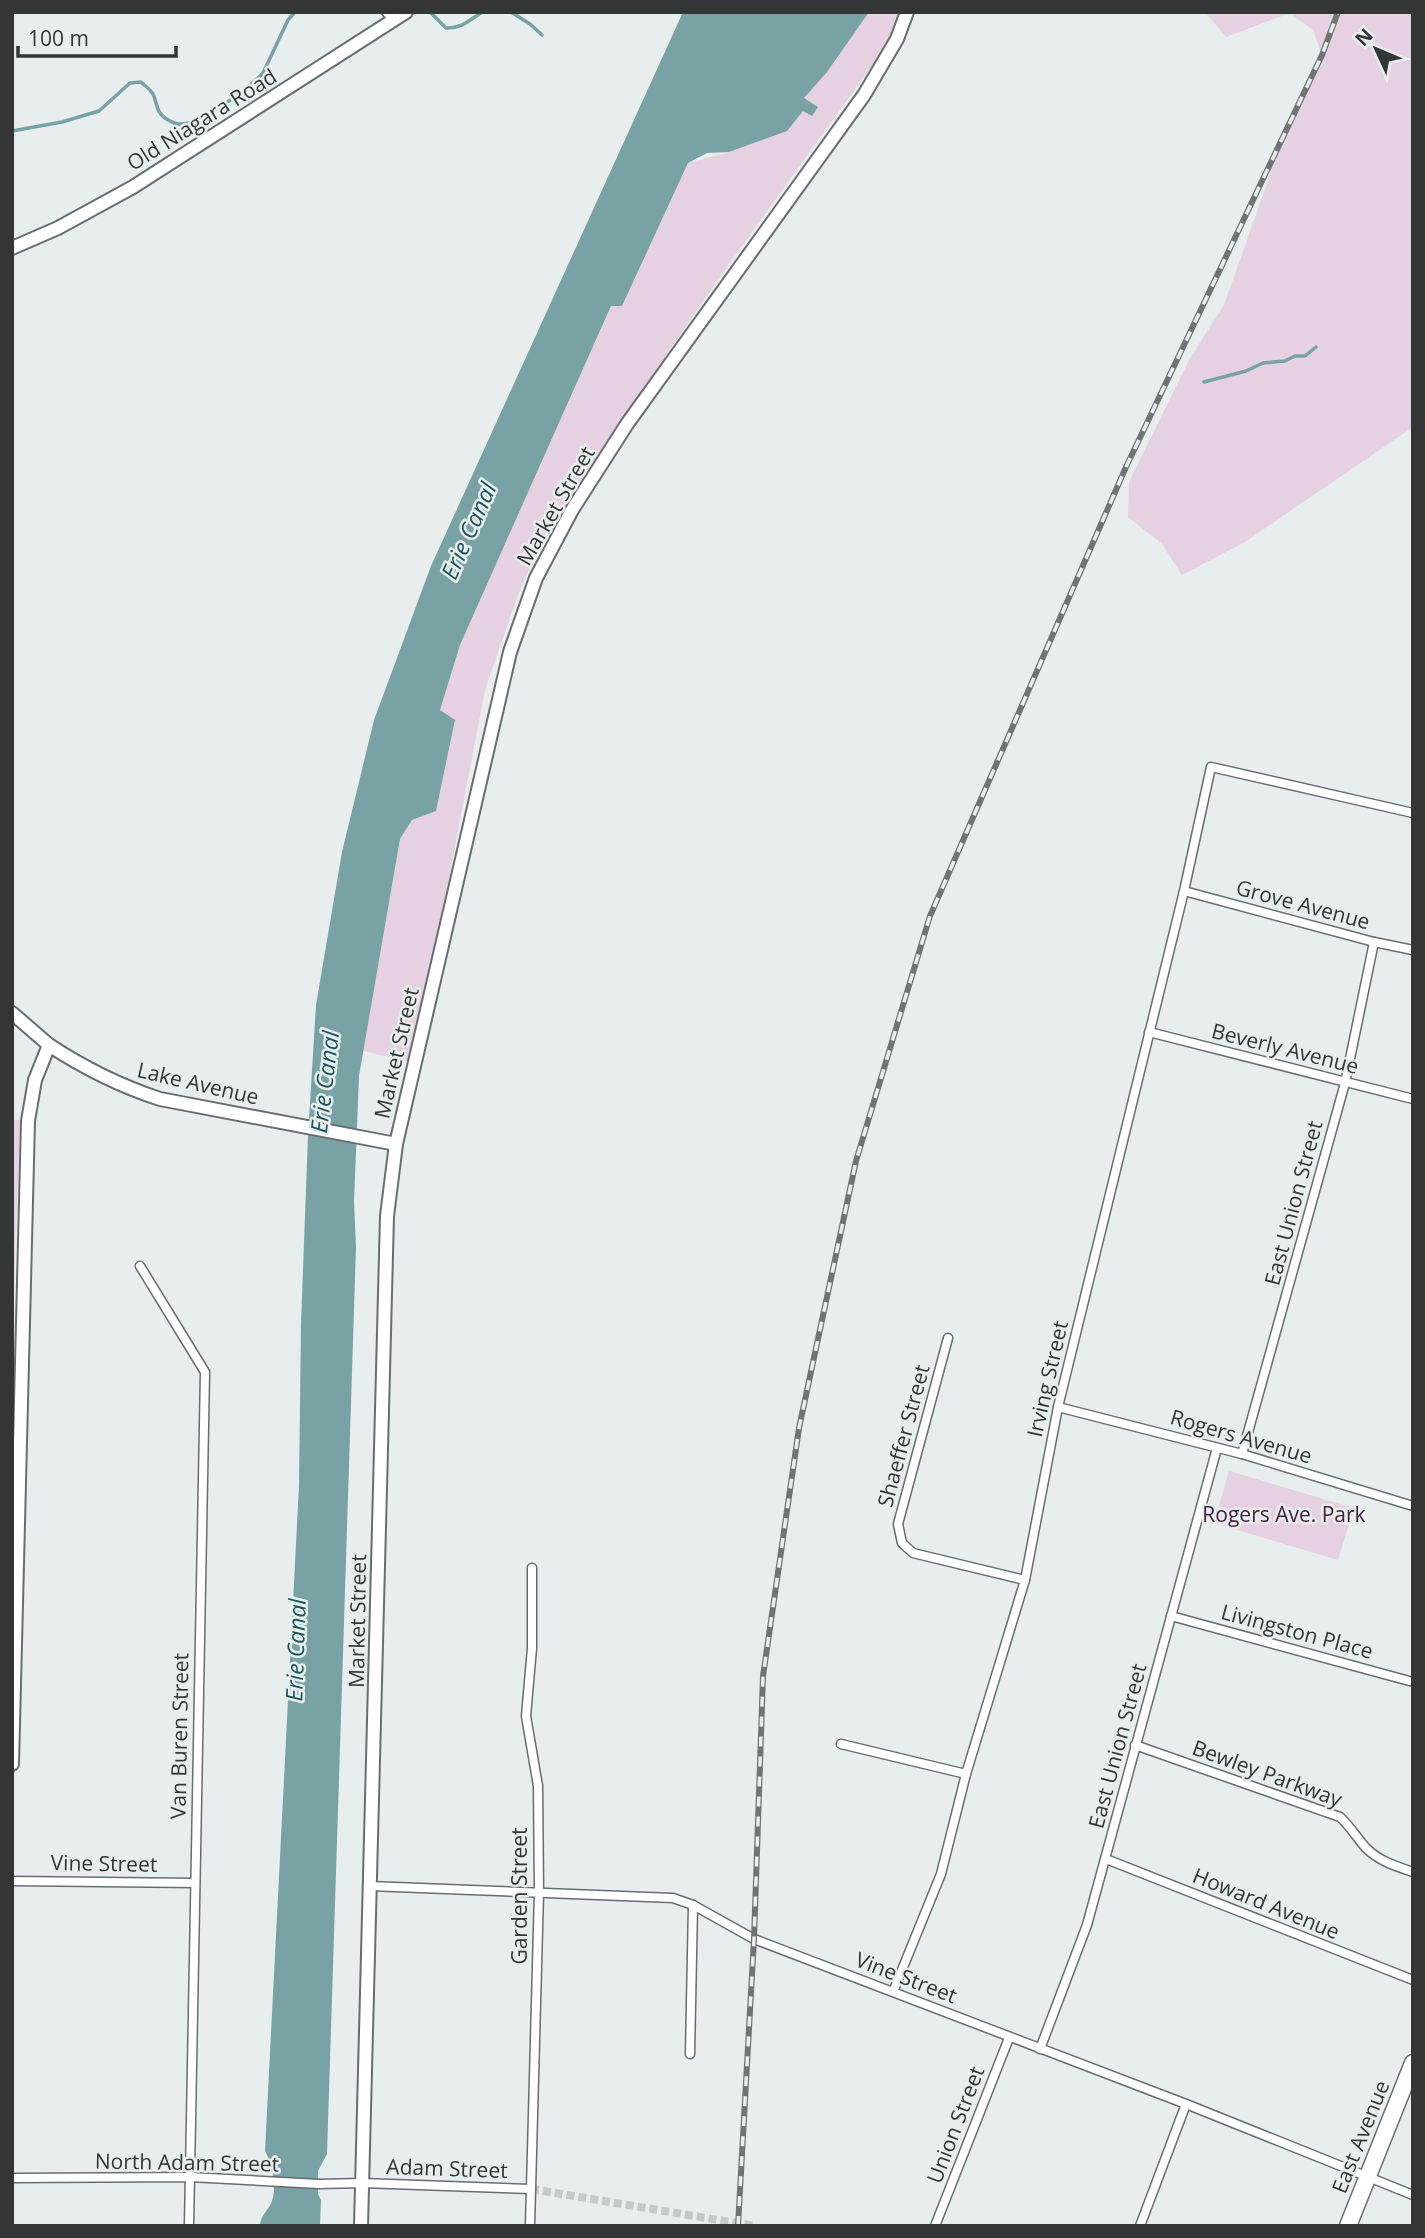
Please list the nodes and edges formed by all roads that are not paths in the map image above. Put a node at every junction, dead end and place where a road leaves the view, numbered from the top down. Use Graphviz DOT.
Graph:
graph roads {
  1 [pos="406,12"];
  2 [pos="907,12"];
  3 [pos="390,16"];
  4 [pos="12,248"];
  5 [pos="1413,813"];
  6 [pos="1184,891"];
  7 [pos="1374,942"];
  8 [pos="1413,950"];
  9 [pos="12,1013"];
  10 [pos="1149,1032"];
  11 [pos="49,1045"];
  12 [pos="1345,1083"];
  13 [pos="1413,1099"];
  14 [pos="396,1144"];
  15 [pos="140,1266"];
  16 [pos="948,1338"];
  17 [pos="1058,1406"];
  18 [pos="1217,1448"];
  19 [pos="1242,1454"];
  20 [pos="1413,1506"];
  21 [pos="532,1568"];
  22 [pos="1025,1580"];
  23 [pos="1171,1616"];
  24 [pos="1413,1682"];
  25 [pos="841,1744"];
  26 [pos="1135,1745"];
  27 [pos="12,1764"];
  28 [pos="966,1774"];
  29 [pos="1106,1859"];
  30 [pos="1413,1872"];
  31 [pos="12,1881"];
  32 [pos="195,1883"];
  33 [pos="369,1886"];
  34 [pos="539,1892"];
  35 [pos="694,1905"];
  36 [pos="1413,1980"];
  37 [pos="893,1992"];
  38 [pos="1009,2038"];
  39 [pos="1040,2049"];
  40 [pos="690,2054"];
  41 [pos="1413,2063"];
  42 [pos="1186,2104"];
  43 [pos="190,2177"];
  44 [pos="1368,2177"];
  45 [pos="12,2178"];
  46 [pos="362,2183"];
  47 [pos="531,2189"];
  48 [pos="1413,2195"];
  49 [pos="189,2226"];
  50 [pos="361,2226"];
  51 [pos="530,2226"];
  52 [pos="935,2226"];
  53 [pos="1140,2226"];
  54 [pos="1348,2226"];
  1 -- 3 [label="street, Old Niagara Road"];
  2 -- 14 [label="street, Market Street"];
  3 -- 4 [label="street, Old Niagara Road"];
  5 -- 6 [label="street, Irving Street"];
  6 -- 7 [label="street, Grove Avenue"];
  6 -- 10 [label="street, Irving Street"];
  7 -- 8 [label="street, Grove Avenue"];
  7 -- 12 [label="street, East Union Street"];
  9 -- 11 [label="street, Lake Avenue"];
  10 -- 12 [label="street, Beverly Avenue"];
  10 -- 17 [label="street, Irving Street"];
  11 -- 14 [label="street, Lake Avenue"];
  11 -- 27 [label="street"];
  12 -- 13 [label="street, Beverly Avenue"];
  12 -- 19 [label="street, East Union Street"];
  14 -- 33 [label="street, Market Street"];
  15 -- 32 [label="street, Van Buren Street"];
  16 -- 22 [label="street, Shaeffer Street"];
  17 -- 18 [label="street, Rogers Avenue"];
  17 -- 22 [label="street, Irving Street"];
  18 -- 19 [label="street, Rogers Avenue"];
  18 -- 23 [label="street, East Union Street"];
  19 -- 20 [label="street, Rogers Avenue"];
  21 -- 34 [label="street, Garden Street"];
  22 -- 28 [label="street, Irving Street"];
  23 -- 24 [label="street, Livingston Place"];
  23 -- 26 [label="street, East Union Street"];
  25 -- 28 [label="street"];
  26 -- 29 [label="street, East Union Street"];
  26 -- 30 [label="street, Bewley Parkway"];
  28 -- 37 [label="street, Irving Street"];
  29 -- 36 [label="street, Howard Avenue"];
  29 -- 39 [label="street, East Union Street"];
  31 -- 32 [label="street, Vine Street"];
  32 -- 43 [label="street, Van Buren Street"];
  33 -- 34 [label="street, Vine Street"];
  33 -- 46 [label="street, Market Street"];
  34 -- 35 [label="street, Vine Street"];
  34 -- 47 [label="street, Garden Street"];
  35 -- 37 [label="street, Vine Street"];
  35 -- 40 [label="street"];
  37 -- 38 [label="street, Vine Street"];
  38 -- 39 [label="street, Vine Street"];
  38 -- 52 [label="street, Union Street"];
  39 -- 42 [label="street, Vine Street"];
  41 -- 44 [label="highway, East Avenue"];
  42 -- 44 [label="street, Vine Street"];
  42 -- 53 [label="street"];
  43 -- 45 [label="street, North Adam Street"];
  43 -- 46 [label="street, North Adam Street"];
  43 -- 49 [label="street, Van Buren Street"];
  44 -- 48 [label="street, Vine Street"];
  44 -- 54 [label="highway, East Avenue"];
  46 -- 47 [label="street, Adam Street"];
  46 -- 50 [label="street, Market Street"];
  47 -- 51 [label="street, Garden Street"];
}
